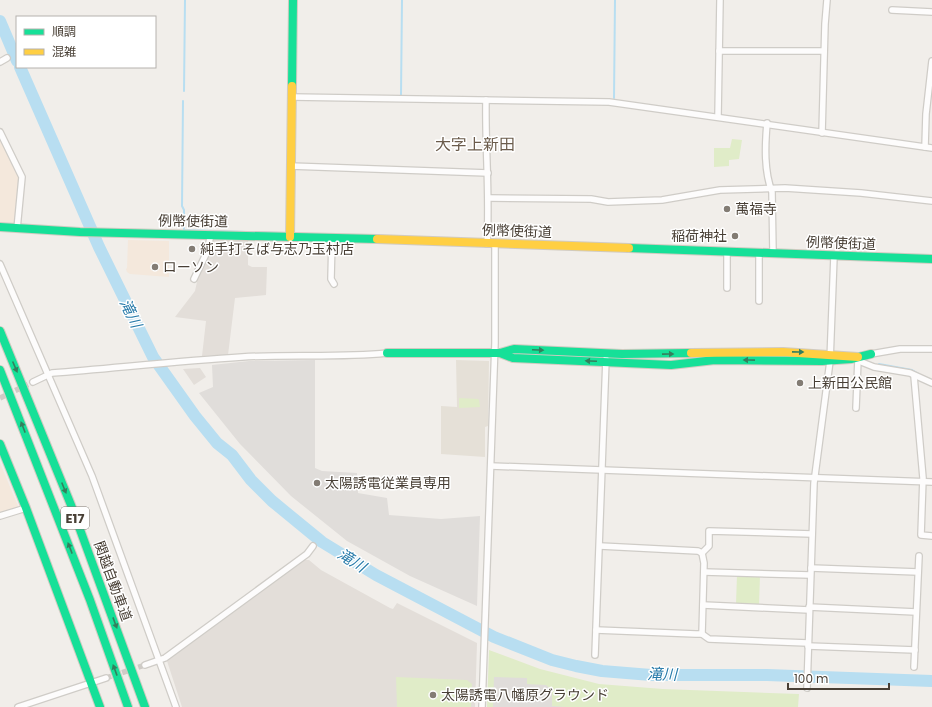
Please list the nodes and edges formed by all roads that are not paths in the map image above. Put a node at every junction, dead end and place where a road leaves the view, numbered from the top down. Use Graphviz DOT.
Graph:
graph roads {
  1 [pos="293,0"];
  2 [pos="720,0"];
  3 [pos="827,0"];
  4 [pos="892,10"];
  5 [pos="932,12"];
  6 [pos="719,51"];
  7 [pos="824,51"];
  8 [pos="7,58"];
  9 [pos="932,61"];
  10 [pos="0,62"];
  11 [pos="292,97"];
  12 [pos="486,100"];
  13 [pos="718,116"];
  14 [pos="767,123"];
  15 [pos="0,132"];
  16 [pos="822,133"];
  17 [pos="925,147"];
  18 [pos="932,148"];
  19 [pos="290,166"];
  20 [pos="488,173"];
  21 [pos="770,189"];
  22 [pos="489,198"];
  23 [pos="932,201"];
  24 [pos="0,227"];
  25 [pos="17,229"];
  26 [pos="211,234"];
  27 [pos="290,237"];
  28 [pos="332,238"];
  29 [pos="491,244"];
  30 [pos="727,251"];
  31 [pos="759,252"];
  32 [pos="773,253"];
  33 [pos="834,256"];
  34 [pos="932,259"];
  35 [pos="0,264"];
  36 [pos="194,279"];
  37 [pos="334,284"];
  38 [pos="727,288"];
  39 [pos="759,301"];
  40 [pos="0,331"];
  41 [pos="932,349"];
  42 [pos="497,353"];
  43 [pos="606,353"];
  44 [pos="387,354"];
  45 [pos="871,354"];
  46 [pos="830,357"];
  47 [pos="858,359"];
  48 [pos="606,362"];
  49 [pos="0,370"];
  50 [pos="48,375"];
  51 [pos="914,376"];
  52 [pos="33,382"];
  53 [pos="932,383"];
  54 [pos="856,408"];
  55 [pos="0,444"];
  56 [pos="491,466"];
  57 [pos="602,470"];
  58 [pos="814,478"];
  59 [pos="923,482"];
  60 [pos="932,482"];
  61 [pos="26,508"];
  62 [pos="0,516"];
  63 [pos="812,534"];
  64 [pos="932,536"];
  65 [pos="313,546"];
  66 [pos="600,546"];
  67 [pos="702,553"];
  68 [pos="919,556"];
  69 [pos="811,568"];
  70 [pos="704,572"];
  71 [pos="918,572"];
  72 [pos="810,575"];
  73 [pos="703,605"];
  74 [pos="809,609"];
  75 [pos="916,612"];
  76 [pos="596,630"];
  77 [pos="702,634"];
  78 [pos="808,645"];
  79 [pos="915,650"];
  80 [pos="595,655"];
  81 [pos="160,659"];
  82 [pos="145,665"];
  83 [pos="914,667"];
  84 [pos="106,678"];
  85 [pos="92,683"];
  86 [pos="807,687"];
  87 [pos="37,704"];
  88 [pos="18,707"];
  89 [pos="100,707"];
  90 [pos="128,707"];
  91 [pos="145,707"];
  92 [pos="176,707"];
  93 [pos="482,707"];
  1 -- 11 [label="main road"];
  2 -- 6 [label="street"];
  3 -- 7 [label="street"];
  4 -- 5 [label="street"];
  6 -- 7 [label="street"];
  6 -- 13 [label="street"];
  7 -- 16 [label="street"];
  8 -- 10 [label="street"];
  9 -- 17 [label="street"];
  11 -- 12 [label="street"];
  11 -- 19 [label="main road"];
  12 -- 13 [label="street"];
  12 -- 20 [label="street"];
  13 -- 14 [label="street"];
  14 -- 16 [label="street"];
  14 -- 21 [label="street"];
  15 -- 25 [label="street"];
  16 -- 17 [label="street"];
  17 -- 18 [label="street"];
  19 -- 20 [label="street"];
  19 -- 27 [label="main road"];
  20 -- 22 [label="street"];
  21 -- 22 [label="street"];
  21 -- 23 [label="street"];
  21 -- 32 [label="street"];
  22 -- 29 [label="street"];
  24 -- 25 [label="main road"];
  25 -- 26 [label="main road, 例幣使街道"];
  26 -- 27 [label="main road, 例幣使街道"];
  26 -- 36 [label="street"];
  27 -- 28 [label="main road, 例幣使街道"];
  28 -- 29 [label="main road, 例幣使街道"];
  28 -- 37 [label="street"];
  29 -- 30 [label="main road, 例幣使街道"];
  29 -- 42 [label="street"];
  30 -- 31 [label="main road, 例幣使街道"];
  30 -- 38 [label="street"];
  31 -- 32 [label="main road, 例幣使街道"];
  31 -- 39 [label="street"];
  32 -- 33 [label="main road, 例幣使街道"];
  33 -- 34 [label="main road, 例幣使街道"];
  33 -- 46 [label="street"];
  35 -- 50 [label="street"];
  40 -- 91 [label="main road, 関越自動車道 / E17, one-way"];
  41 -- 45 [label="street"];
  42 -- 43 [label="main road, one-way"];
  42 -- 44 [label="main road"];
  48 -- 42 [label="main road, one-way"];
  42 -- 56 [label="street"];
  43 -- 46 [label="main road, one-way"];
  43 -- 48 [label="street"];
  44 -- 50 [label="street"];
  45 -- 47 [label="main road"];
  46 -- 47 [label="main road"];
  46 -- 48 [label="main road, one-way"];
  46 -- 58 [label="street"];
  47 -- 51 [label="street"];
  47 -- 54 [label="street"];
  48 -- 57 [label="street"];
  90 -- 49 [label="main road, 関越自動車道 / E17, one-way"];
  50 -- 52 [label="street"];
  50 -- 81 [label="street"];
  51 -- 53 [label="street"];
  51 -- 59 [label="street"];
  55 -- 61 [label="main road"];
  56 -- 57 [label="street"];
  56 -- 93 [label="street"];
  57 -- 58 [label="street"];
  57 -- 66 [label="street"];
  58 -- 59 [label="street"];
  58 -- 63 [label="street"];
  59 -- 60 [label="street"];
  59 -- 64 [label="street"];
  61 -- 62 [label="street"];
  61 -- 85 [label="main road"];
  63 -- 67 [label="street"];
  63 -- 69 [label="street"];
  65 -- 81 [label="street"];
  66 -- 67 [label="street"];
  66 -- 76 [label="street"];
  67 -- 70 [label="street"];
  68 -- 71 [label="street"];
  69 -- 71 [label="street"];
  69 -- 72 [label="street"];
  70 -- 72 [label="street"];
  70 -- 73 [label="street"];
  71 -- 75 [label="street"];
  72 -- 74 [label="street"];
  73 -- 74 [label="street"];
  73 -- 77 [label="street"];
  74 -- 75 [label="street"];
  74 -- 78 [label="street"];
  75 -- 79 [label="street"];
  76 -- 77 [label="street"];
  76 -- 80 [label="street"];
  77 -- 78 [label="street"];
  78 -- 79 [label="street"];
  78 -- 86 [label="street"];
  79 -- 83 [label="street"];
  81 -- 82 [label="street"];
  81 -- 92 [label="street"];
  84 -- 85 [label="street"];
  85 -- 87 [label="street"];
  85 -- 89 [label="main road"];
  87 -- 88 [label="street"];
}
